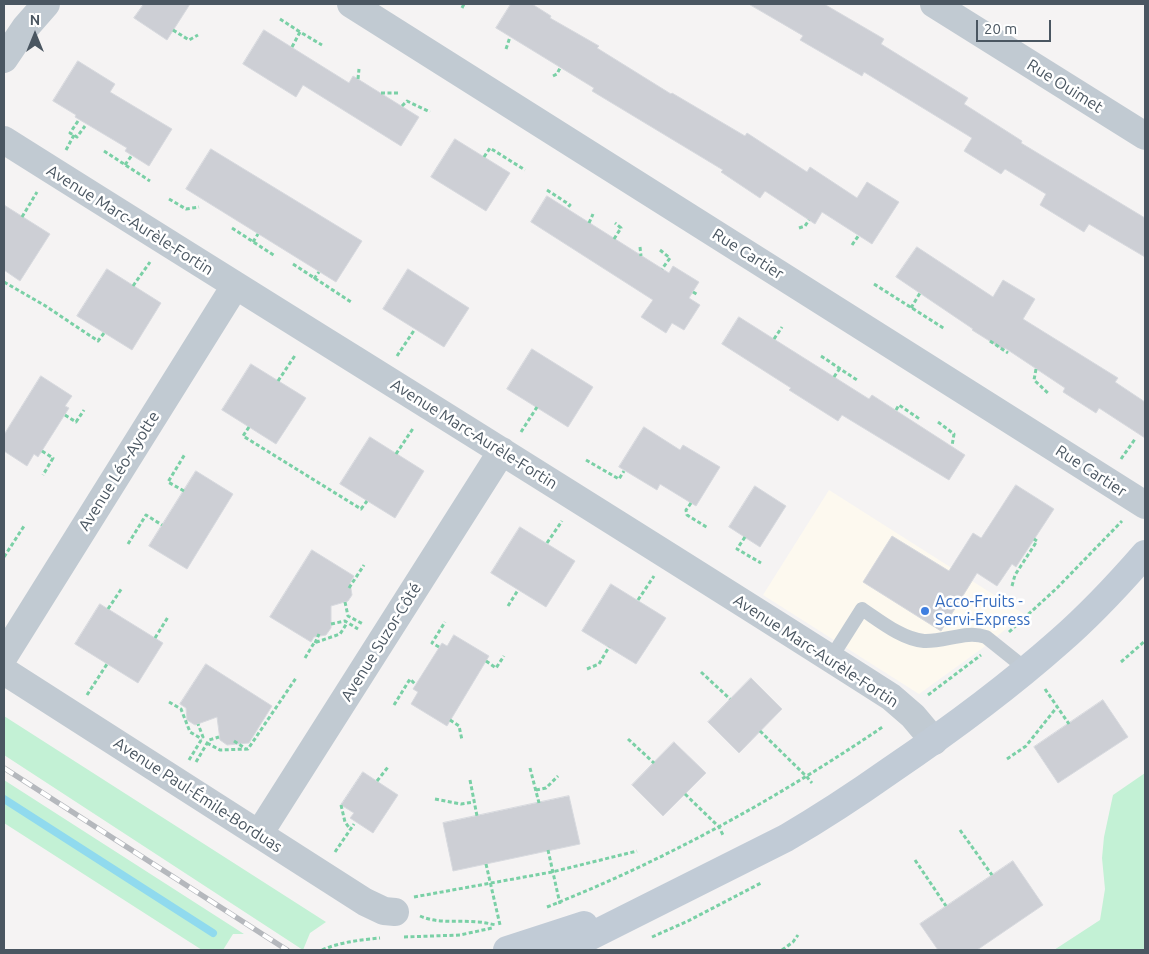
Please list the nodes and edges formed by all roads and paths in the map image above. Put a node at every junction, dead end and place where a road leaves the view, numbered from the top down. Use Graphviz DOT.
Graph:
graph roads {
  1 [pos="46,4"];
  2 [pos="351,4"];
  3 [pos="464,4"];
  4 [pos="934,4"];
  5 [pos="462,8"];
  6 [pos="280,19"];
  7 [pos="173,30"];
  8 [pos="300,32"];
  9 [pos="198,34"];
  10 [pos="510,37"];
  11 [pos="322,45"];
  12 [pos="292,47"];
  13 [pos="506,49"];
  14 [pos="4,59"];
  15 [pos="560,68"];
  16 [pos="359,69"];
  17 [pos="553,76"];
  18 [pos="358,79"];
  19 [pos="381,94"];
  20 [pos="400,94"];
  21 [pos="402,106"];
  22 [pos="430,112"];
  23 [pos="78,121"];
  24 [pos="85,126"];
  25 [pos="74,135"];
  26 [pos="1145,136"];
  27 [pos="4,140"];
  28 [pos="104,151"];
  29 [pos="132,155"];
  30 [pos="62,156"];
  31 [pos="484,157"];
  32 [pos="125,165"];
  33 [pos="525,170"];
  34 [pos="150,181"];
  35 [pos="42,185"];
  36 [pos="547,190"];
  37 [pos="170,199"];
  38 [pos="199,207"];
  39 [pos="567,208"];
  40 [pos="593,214"];
  41 [pos="22,217"];
  42 [pos="809,220"];
  43 [pos="590,223"];
  44 [pos="615,223"];
  45 [pos="232,228"];
  46 [pos="799,228"];
  47 [pos="258,234"];
  48 [pos="859,235"];
  49 [pos="614,239"];
  50 [pos="253,242"];
  51 [pos="852,245"];
  52 [pos="640,246"];
  53 [pos="660,250"];
  54 [pos="155,254"];
  55 [pos="275,256"];
  56 [pos="641,256"];
  57 [pos="293,264"];
  58 [pos="662,269"];
  59 [pos="319,272"];
  60 [pos="314,279"];
  61 [pos="4,282"];
  62 [pos="874,284"];
  63 [pos="133,286"];
  64 [pos="235,286"];
  65 [pos="693,292"];
  66 [pos="920,293"];
  67 [pos="698,296"];
  68 [pos="351,302"];
  69 [pos="911,308"];
  70 [pos="782,327"];
  71 [pos="415,329"];
  72 [pos="946,329"];
  73 [pos="104,333"];
  74 [pos="774,339"];
  75 [pos="990,341"];
  76 [pos="301,347"];
  77 [pos="1008,353"];
  78 [pos="821,356"];
  79 [pos="392,363"];
  80 [pos="840,368"];
  81 [pos="1036,369"];
  82 [pos="834,377"];
  83 [pos="278,380"];
  84 [pos="858,380"];
  85 [pos="1050,394"];
  86 [pos="537,408"];
  87 [pos="84,410"];
  88 [pos="896,410"];
  89 [pos="65,415"];
  90 [pos="418,420"];
  91 [pos="922,420"];
  92 [pos="938,422"];
  93 [pos="249,427"];
  94 [pos="1135,439"];
  95 [pos="512,442"];
  96 [pos="952,446"];
  97 [pos="42,451"];
  98 [pos="185,454"];
  99 [pos="396,454"];
  100 [pos="586,460"];
  101 [pos="1116,466"];
  102 [pos="624,470"];
  103 [pos="43,475"];
  104 [pos="184,491"];
  105 [pos="367,501"];
  106 [pos="692,503"];
  107 [pos="1134,512"];
  108 [pos="567,514"];
  109 [pos="162,525"];
  110 [pos="24,526"];
  111 [pos="708,528"];
  112 [pos="745,537"];
  113 [pos="1034,539"];
  114 [pos="547,543"];
  115 [pos="128,544"];
  116 [pos="1145,554"];
  117 [pos="4,556"];
  118 [pos="761,564"];
  119 [pos="364,565"];
  120 [pos="657,571"];
  121 [pos="1012,586"];
  122 [pos="122,588"];
  123 [pos="349,588"];
  124 [pos="518,590"];
  125 [pos="638,600"];
  126 [pos="345,602"];
  127 [pos="508,606"];
  128 [pos="108,609"];
  129 [pos="168,616"];
  130 [pos="445,622"];
  131 [pos="348,623"];
  132 [pos="331,624"];
  133 [pos="370,629"];
  134 [pos="360,631"];
  135 [pos="318,634"];
  136 [pos="1006,634"];
  137 [pos="155,638"];
  138 [pos="1145,641"];
  139 [pos="314,644"];
  140 [pos="439,647"];
  141 [pos="609,647"];
  142 [pos="984,653"];
  143 [pos="4,656"];
  144 [pos="504,656"];
  145 [pos="305,658"];
  146 [pos="831,658"];
  147 [pos="486,661"];
  148 [pos="1120,662"];
  149 [pos="107,664"];
  150 [pos="587,669"];
  151 [pos="4,671"];
  152 [pos="701,672"];
  153 [pos="296,678"];
  154 [pos="1035,679"];
  155 [pos="416,685"];
  156 [pos="927,696"];
  157 [pos="86,697"];
  158 [pos="730,700"];
  159 [pos="169,702"];
  160 [pos="394,705"];
  161 [pos="1057,707"];
  162 [pos="181,709"];
  163 [pos="188,713"];
  164 [pos="450,720"];
  165 [pos="198,724"];
  166 [pos="1069,724"];
  167 [pos="882,727"];
  168 [pos="760,732"];
  169 [pos="220,737"];
  170 [pos="202,739"];
  171 [pos="628,739"];
  172 [pos="462,740"];
  173 [pos="234,741"];
  174 [pos="934,741"];
  175 [pos="207,743"];
  176 [pos="246,749"];
  177 [pos="1007,759"];
  178 [pos="188,762"];
  179 [pos="654,763"];
  180 [pos="194,766"];
  181 [pos="388,767"];
  182 [pos="530,768"];
  183 [pos="558,776"];
  184 [pos="807,777"];
  185 [pos="470,780"];
  186 [pos="377,781"];
  187 [pos="812,783"];
  188 [pos="536,790"];
  189 [pos="685,794"];
  190 [pos="435,800"];
  191 [pos="474,802"];
  192 [pos="539,803"];
  193 [pos="341,805"];
  194 [pos="477,816"];
  195 [pos="354,824"];
  196 [pos="719,827"];
  197 [pos="350,829"];
  198 [pos="960,830"];
  199 [pos="259,834"];
  200 [pos="723,835"];
  201 [pos="548,850"];
  202 [pos="636,851"];
  203 [pos="333,856"];
  204 [pos="915,860"];
  205 [pos="486,864"];
  206 [pos="552,872"];
  207 [pos="992,875"];
  208 [pos="490,884"];
  209 [pos="663,898"];
  210 [pos="559,902"];
  211 [pos="946,906"];
  212 [pos="541,909"];
  213 [pos="562,910"];
  214 [pos="405,915"];
  215 [pos="508,922"];
  216 [pos="504,934"];
  217 [pos="798,935"];
  218 [pos="385,938"];
  219 [pos="322,950"];
  220 [pos="563,950"];
  221 [pos="782,950"];
  1 -- 14 [label="street"];
  2 -- 107 [label="street, Rue Cartier"];
  3 -- 5 [label="path"];
  4 -- 26 [label="street, Rue Ouimet"];
  6 -- 8 [label="path"];
  7 -- 9 [label="path"];
  8 -- 11 [label="path"];
  8 -- 12 [label="path"];
  10 -- 13 [label="path"];
  15 -- 17 [label="path"];
  16 -- 18 [label="path"];
  19 -- 20 [label="path"];
  21 -- 22 [label="path"];
  23 -- 25 [label="path"];
  24 -- 25 [label="path"];
  25 -- 30 [label="path"];
  27 -- 64 [label="street, Avenue Marc-Aurèle-Fortin"];
  28 -- 32 [label="path"];
  29 -- 32 [label="path"];
  31 -- 33 [label="path"];
  32 -- 34 [label="path"];
  35 -- 41 [label="path"];
  36 -- 39 [label="path"];
  37 -- 38 [label="path"];
  40 -- 43 [label="path"];
  42 -- 46 [label="path"];
  44 -- 49 [label="path"];
  45 -- 50 [label="path"];
  47 -- 50 [label="path"];
  48 -- 51 [label="path"];
  50 -- 55 [label="path"];
  52 -- 56 [label="path"];
  53 -- 58 [label="path"];
  54 -- 63 [label="path"];
  57 -- 60 [label="path"];
  59 -- 60 [label="path"];
  60 -- 68 [label="path"];
  61 -- 73 [label="path"];
  62 -- 69 [label="path"];
  64 -- 95 [label="street, Avenue Marc-Aurèle-Fortin"];
  64 -- 143 [label="street, Avenue Léo-Ayotte"];
  65 -- 67 [label="path"];
  66 -- 69 [label="path"];
  69 -- 72 [label="path"];
  70 -- 74 [label="path"];
  71 -- 79 [label="path"];
  75 -- 77 [label="path"];
  76 -- 83 [label="path"];
  78 -- 80 [label="path"];
  80 -- 82 [label="path"];
  80 -- 84 [label="path"];
  81 -- 85 [label="path"];
  86 -- 95 [label="path"];
  87 -- 89 [label="path"];
  88 -- 91 [label="path"];
  90 -- 99 [label="path"];
  92 -- 96 [label="path"];
  93 -- 105 [label="path"];
  94 -- 101 [label="path"];
  95 -- 146 [label="street, Avenue Marc-Aurèle-Fortin"];
  95 -- 199 [label="street, Avenue Suzor-Côté"];
  97 -- 103 [label="path"];
  98 -- 104 [label="path"];
  100 -- 102 [label="path"];
  106 -- 111 [label="path"];
  107 -- 136 [label="path"];
  108 -- 114 [label="path"];
  109 -- 115 [label="path"];
  110 -- 117 [label="path"];
  112 -- 118 [label="path"];
  113 -- 121 [label="path"];
  116 -- 154 [label="main road"];
  119 -- 123 [label="path"];
  120 -- 125 [label="path"];
  122 -- 128 [label="path"];
  124 -- 127 [label="path"];
  126 -- 133 [label="path"];
  129 -- 137 [label="path"];
  130 -- 140 [label="path"];
  131 -- 132 [label="path"];
  131 -- 134 [label="path"];
  131 -- 139 [label="path"];
  135 -- 139 [label="path"];
  138 -- 148 [label="path"];
  139 -- 145 [label="path"];
  141 -- 150 [label="path"];
  142 -- 156 [label="path"];
  144 -- 147 [label="path"];
  146 -- 154 [label="lane"];
  146 -- 174 [label="street, Avenue Marc-Aurèle-Fortin"];
  149 -- 157 [label="path"];
  151 -- 199 [label="street, Avenue Paul-Émile-Borduas"];
  152 -- 158 [label="path"];
  153 -- 176 [label="path"];
  154 -- 161 [label="path"];
  154 -- 174 [label="main road"];
  155 -- 160 [label="path"];
  159 -- 162 [label="path"];
  161 -- 166 [label="path"];
  161 -- 177 [label="path"];
  162 -- 163 [label="path"];
  162 -- 170 [label="path"];
  164 -- 172 [label="path"];
  165 -- 170 [label="path"];
  167 -- 184 [label="path"];
  168 -- 184 [label="path"];
  169 -- 175 [label="path"];
  170 -- 178 [label="path"];
  171 -- 179 [label="path"];
  173 -- 176 [label="path"];
  174 -- 209 [label="main road"];
  175 -- 176 [label="path"];
  175 -- 180 [label="path"];
  181 -- 186 [label="path"];
  182 -- 188 [label="path"];
  183 -- 188 [label="path"];
  184 -- 187 [label="path"];
  184 -- 196 [label="path"];
  185 -- 191 [label="path"];
  188 -- 192 [label="path"];
  189 -- 196 [label="path"];
  190 -- 191 [label="path"];
  191 -- 194 [label="path"];
  193 -- 197 [label="path"];
  195 -- 197 [label="path"];
  196 -- 200 [label="path"];
  196 -- 210 [label="path"];
  197 -- 203 [label="path"];
  198 -- 207 [label="path"];
  199 -- 214 [label="street, Avenue Paul-Émile-Borduas"];
  201 -- 206 [label="path"];
  202 -- 206 [label="path"];
  204 -- 211 [label="path"];
  205 -- 208 [label="path"];
  206 -- 208 [label="path"];
  206 -- 210 [label="path"];
  208 -- 214 [label="path"];
  208 -- 216 [label="path"];
  209 -- 216 [label="main road"];
  209 -- 220 [label="main road"];
  210 -- 212 [label="path"];
  210 -- 213 [label="path"];
  214 -- 216 [label="path"];
  214 -- 216 [label="path"];
  215 -- 216 [label="path"];
  217 -- 221 [label="path"];
  218 -- 219 [label="path"];
}
